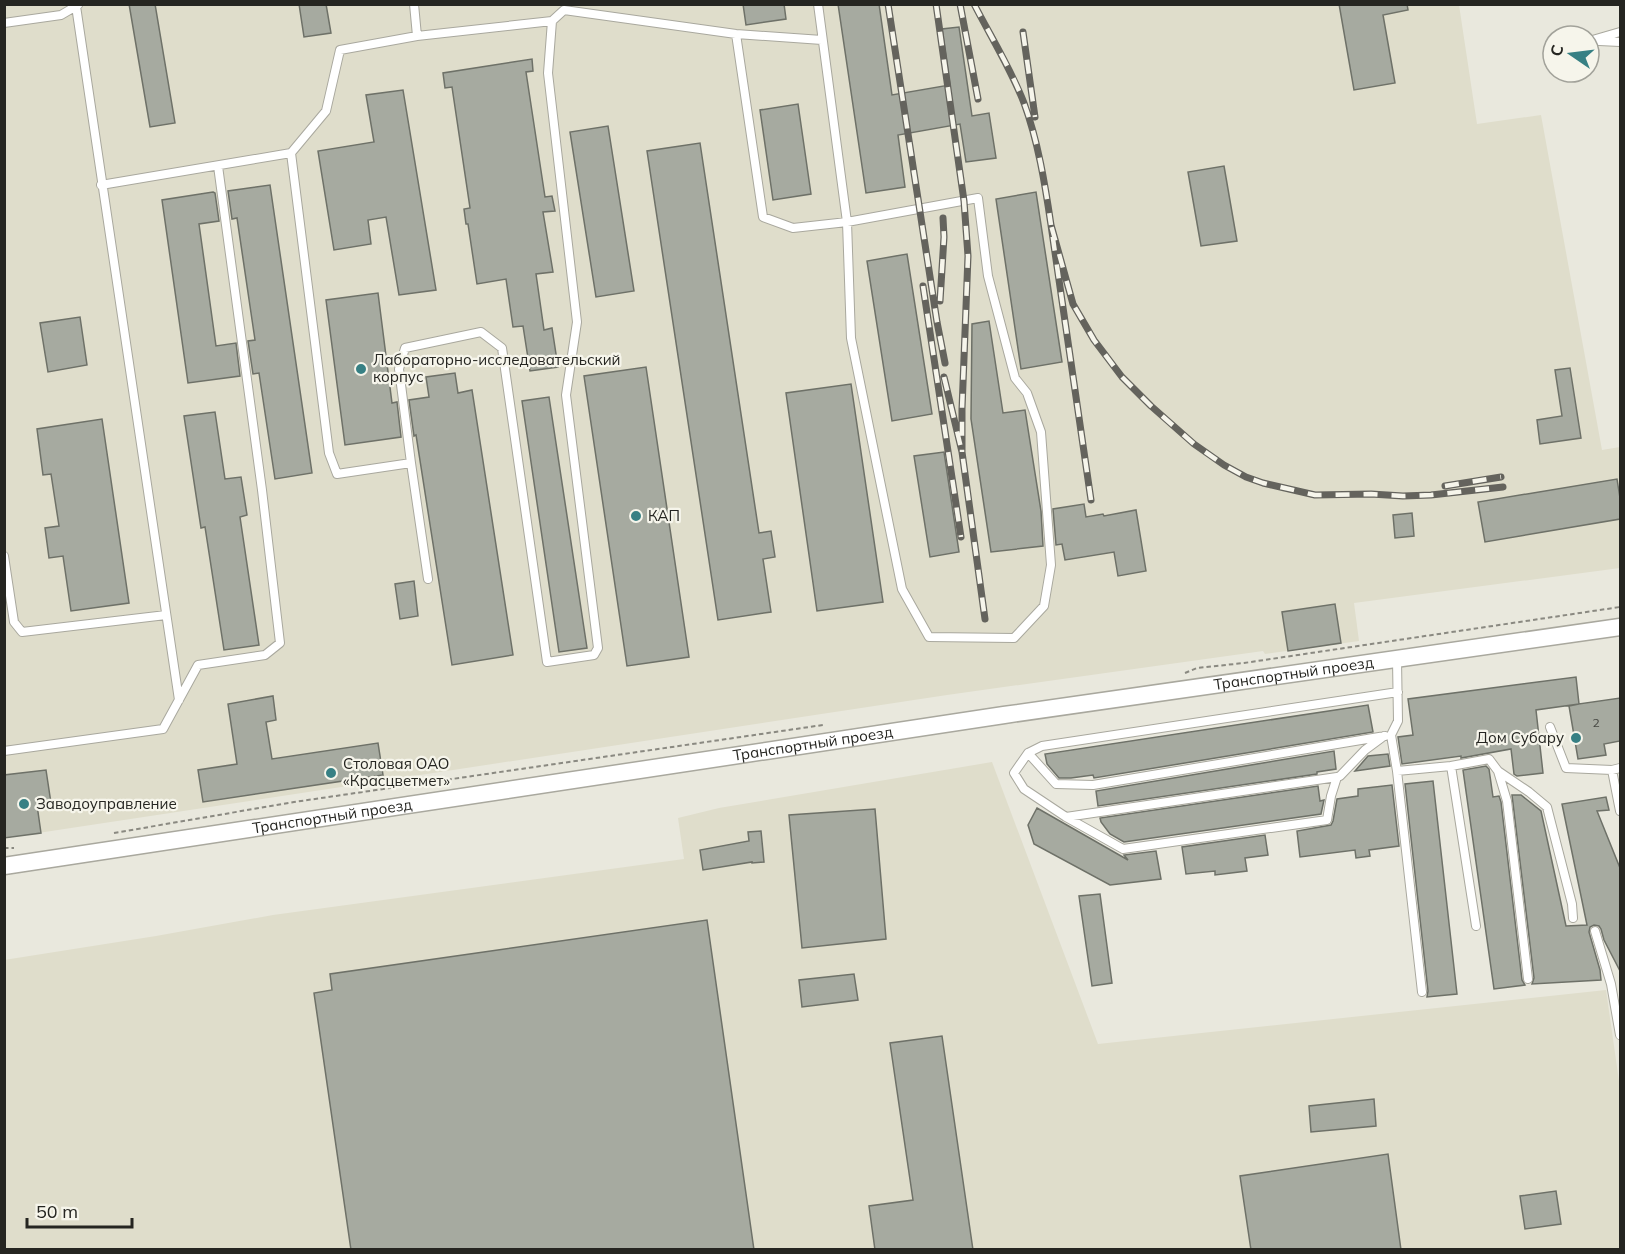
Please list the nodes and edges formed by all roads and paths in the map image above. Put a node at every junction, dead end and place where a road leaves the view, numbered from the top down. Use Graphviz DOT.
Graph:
graph roads {
  1 [pos="414,4"];
  2 [pos="818,4"];
  3 [pos="77,5"];
  4 [pos="552,21"];
  5 [pos="4,23"];
  6 [pos="1620,32"];
  7 [pos="736,34"];
  8 [pos="417,36"];
  9 [pos="822,40"];
  10 [pos="1620,42"];
  11 [pos="291,153"];
  12 [pos="218,166"];
  13 [pos="101,185"];
  14 [pos="847,222"];
  15 [pos="411,463"];
  16 [pos="4,556"];
  17 [pos="428,579"];
  18 [pos="1620,607"];
  19 [pos="166,615"];
  20 [pos="1620,627"];
  21 [pos="1397,660"];
  22 [pos="1182,674"];
  23 [pos="1398,692"];
  24 [pos="179,700"];
  25 [pos="827,725"];
  26 [pos="1550,727"];
  27 [pos="1388,735"];
  28 [pos="4,751"];
  29 [pos="1028,753"];
  30 [pos="1451,766"];
  31 [pos="1616,769"];
  32 [pos="1396,771"];
  33 [pos="1498,771"];
  34 [pos="1337,777"];
  35 [pos="1620,811"];
  36 [pos="1066,817"];
  37 [pos="106,834"];
  38 [pos="4,848"];
  39 [pos="14,848"];
  40 [pos="4,866"];
  41 [pos="1573,918"];
  42 [pos="1476,926"];
  43 [pos="1595,931"];
  44 [pos="1528,979"];
  45 [pos="1422,992"];
  46 [pos="1620,1035"];
  1 -- 8 [label="lane"];
  2 -- 9 [label="lane"];
  3 -- 5 [label="lane"];
  3 -- 13 [label="lane"];
  4 -- 7 [label="lane"];
  4 -- 8 [label="lane"];
  4 -- 15 [label="lane"];
  6 -- 10 [label="lane"];
  7 -- 9 [label="lane"];
  7 -- 14 [label="lane"];
  8 -- 11 [label="lane"];
  9 -- 14 [label="lane"];
  11 -- 12 [label="lane"];
  11 -- 15 [label="lane"];
  12 -- 13 [label="lane"];
  12 -- 24 [label="lane"];
  13 -- 19 [label="lane"];
  14 -- 14 [label="lane"];
  15 -- 17 [label="lane"];
  16 -- 19 [label="lane"];
  18 -- 22 [label="path"];
  19 -- 24 [label="lane"];
  20 -- 21 [label="street, Транспортный проезд"];
  21 -- 23 [label="lane"];
  21 -- 40 [label="street, Транспортный проезд"];
  23 -- 27 [label="lane"];
  23 -- 29 [label="lane"];
  24 -- 28 [label="lane"];
  25 -- 37 [label="path"];
  26 -- 31 [label="lane"];
  27 -- 29 [label="lane"];
  27 -- 32 [label="lane"];
  27 -- 34 [label="lane"];
  29 -- 36 [label="lane"];
  30 -- 32 [label="lane"];
  30 -- 33 [label="lane"];
  30 -- 42 [label="lane"];
  31 -- 35 [label="lane"];
  32 -- 45 [label="lane"];
  33 -- 41 [label="lane"];
  33 -- 44 [label="lane"];
  34 -- 36 [label="lane"];
  34 -- 36 [label="lane"];
  38 -- 39 [label="path"];
  43 -- 46 [label="lane"];
}
